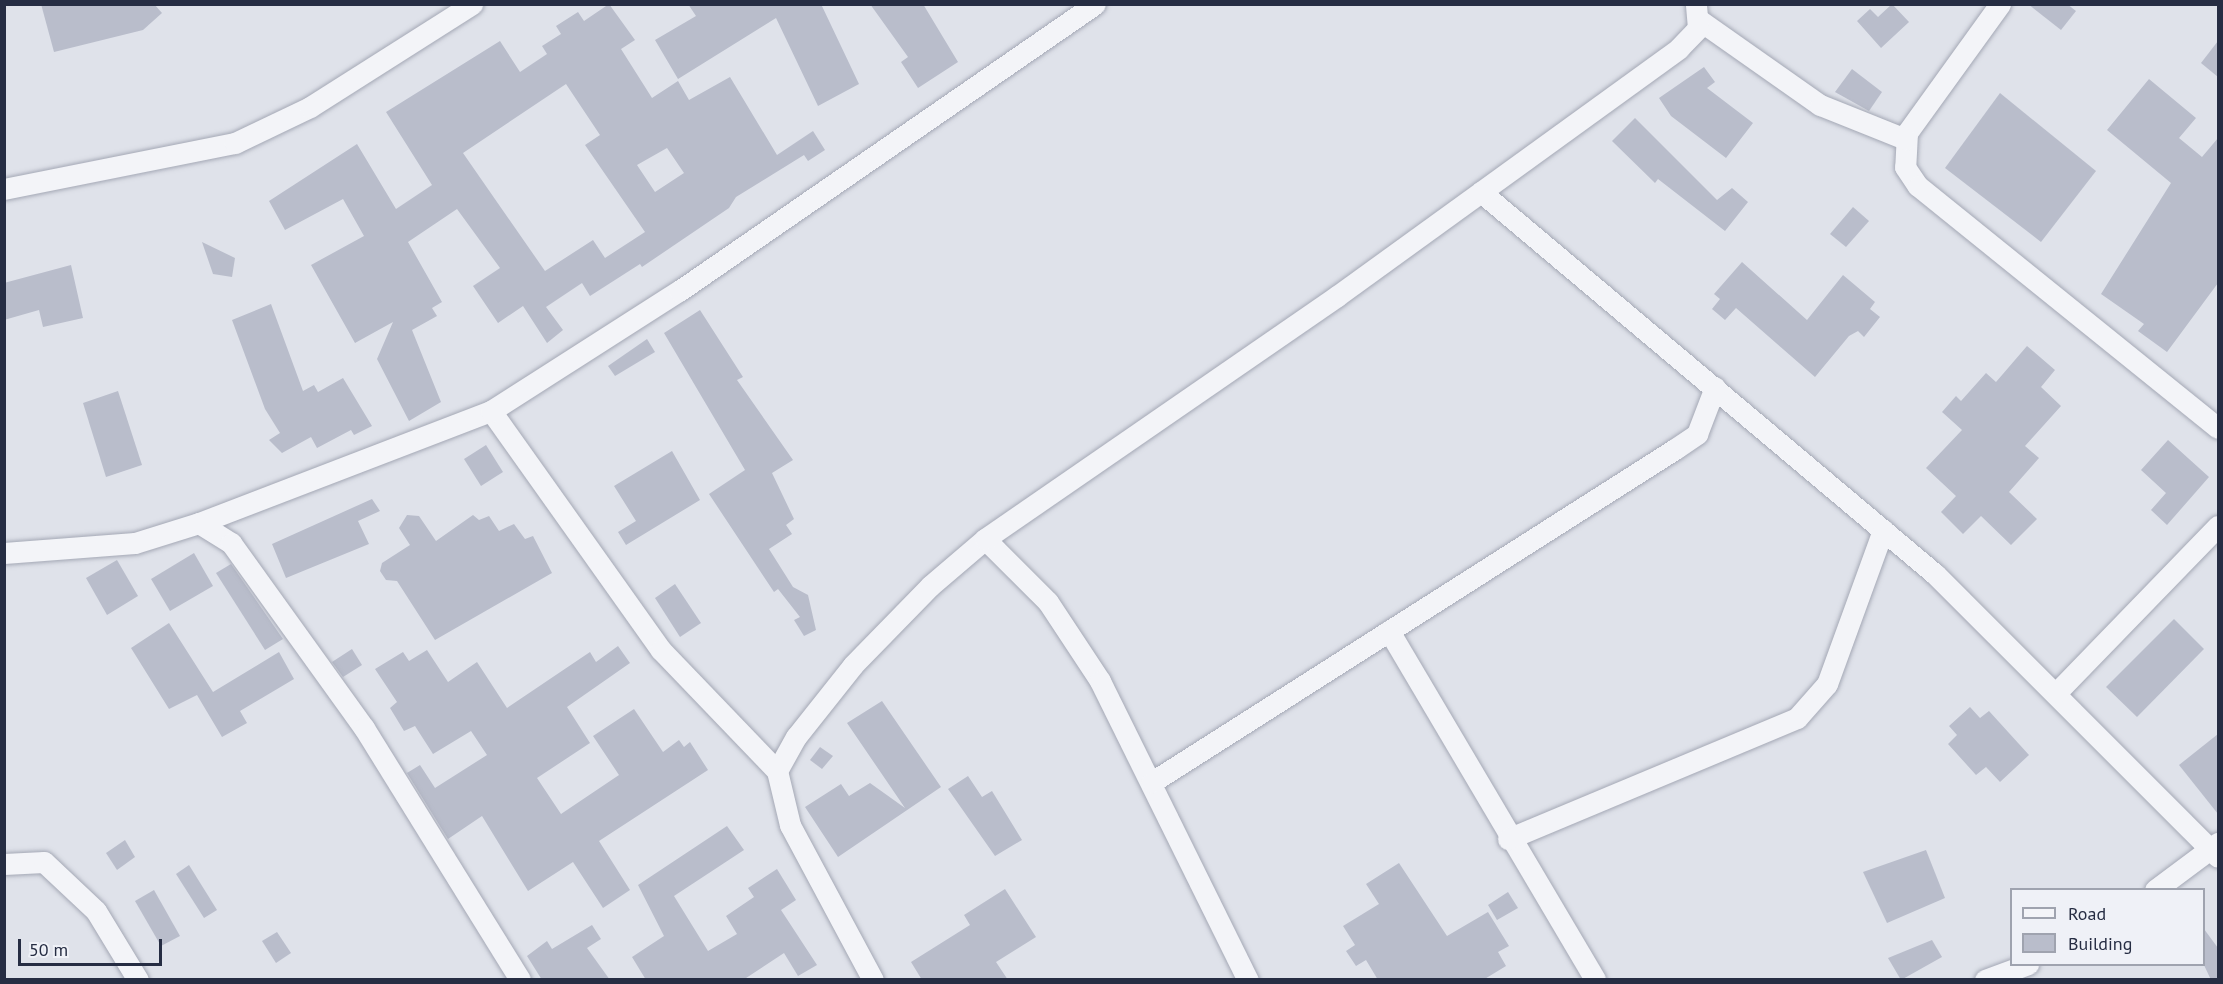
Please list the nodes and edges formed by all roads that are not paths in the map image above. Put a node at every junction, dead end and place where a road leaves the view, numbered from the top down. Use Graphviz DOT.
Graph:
graph roads {
  1 [pos="472,4"];
  2 [pos="1095,4"];
  3 [pos="2000,4"];
  4 [pos="1697,12"];
  5 [pos="1905,139"];
  6 [pos="4,189"];
  7 [pos="1481,192"];
  8 [pos="1715,387"];
  9 [pos="491,411"];
  10 [pos="2218,428"];
  11 [pos="199,523"];
  12 [pos="2218,526"];
  13 [pos="1883,530"];
  14 [pos="985,539"];
  15 [pos="4,553"];
  16 [pos="1389,631"];
  17 [pos="2057,692"];
  18 [pos="777,771"];
  19 [pos="1152,782"];
  20 [pos="1508,838"];
  21 [pos="2216,850"];
  22 [pos="4,864"];
  23 [pos="2159,888"];
  24 [pos="2023,966"];
  25 [pos="872,979"];
  26 [pos="138,980"];
  27 [pos="520,980"];
  28 [pos="1248,980"];
  29 [pos="1595,980"];
  30 [pos="1985,980"];
  1 -- 6 [label="street"];
  2 -- 9 [label="street"];
  3 -- 5 [label="street"];
  4 -- 5 [label="street"];
  4 -- 7 [label="street"];
  5 -- 10 [label="street"];
  7 -- 8 [label="street"];
  7 -- 14 [label="street"];
  8 -- 13 [label="street"];
  8 -- 16 [label="street"];
  9 -- 11 [label="street"];
  9 -- 18 [label="street"];
  11 -- 15 [label="street"];
  11 -- 27 [label="street"];
  12 -- 17 [label="street"];
  13 -- 17 [label="street"];
  13 -- 20 [label="street"];
  14 -- 18 [label="street"];
  14 -- 19 [label="street"];
  16 -- 19 [label="street"];
  16 -- 20 [label="street"];
  17 -- 21 [label="street"];
  18 -- 25 [label="street"];
  19 -- 28 [label="street"];
  20 -- 29 [label="street"];
  21 -- 23 [label="street"];
  22 -- 26 [label="street"];
  24 -- 30 [label="street"];
}
